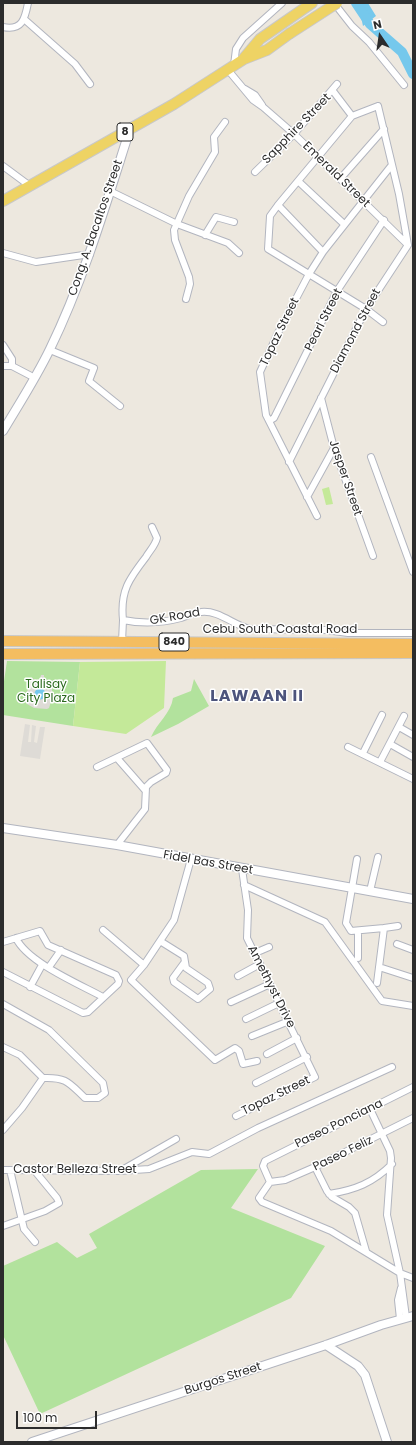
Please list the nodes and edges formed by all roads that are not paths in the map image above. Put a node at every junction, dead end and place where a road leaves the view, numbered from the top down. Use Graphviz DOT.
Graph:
graph roads {
  1 [pos="28,3"];
  2 [pos="282,3"];
  3 [pos="312,3"];
  4 [pos="336,3"];
  5 [pos="24,19"];
  6 [pos="3,27"];
  7 [pos="244,58"];
  8 [pos="231,68"];
  9 [pos="90,84"];
  10 [pos="337,84"];
  11 [pos="404,86"];
  12 [pos="333,91"];
  13 [pos="352,116"];
  14 [pos="225,122"];
  15 [pos="130,129"];
  16 [pos="384,129"];
  17 [pos="294,134"];
  18 [pos="317,157"];
  19 [pos="3,166"];
  20 [pos="391,166"];
  21 [pos="255,172"];
  22 [pos="340,179"];
  23 [pos="298,181"];
  24 [pos="30,186"];
  25 [pos="110,191"];
  26 [pos="3,201"];
  27 [pos="363,201"];
  28 [pos="278,205"];
  29 [pos="384,220"];
  30 [pos="234,222"];
  31 [pos="177,224"];
  32 [pos="344,224"];
  33 [pos="205,235"];
  34 [pos="408,245"];
  35 [pos="323,252"];
  36 [pos="3,253"];
  37 [pos="239,253"];
  38 [pos="90,254"];
  39 [pos="309,274"];
  40 [pos="337,291"];
  41 [pos="186,299"];
  42 [pos="366,309"];
  43 [pos="383,322"];
  44 [pos="3,345"];
  45 [pos="50,350"];
  46 [pos="3,366"];
  47 [pos="12,366"];
  48 [pos="35,378"];
  49 [pos="321,398"];
  50 [pos="120,406"];
  51 [pos="269,421"];
  52 [pos="3,431"];
  53 [pos="334,448"];
  54 [pos="371,457"];
  55 [pos="289,462"];
  56 [pos="307,497"];
  57 [pos="317,516"];
  58 [pos="152,527"];
  59 [pos="373,556"];
  60 [pos="413,572"];
  61 [pos="123,620"];
  62 [pos="413,633"];
  63 [pos="3,641"];
  64 [pos="122,642"];
  65 [pos="413,644"];
  66 [pos="346,649"];
  67 [pos="3,654"];
  68 [pos="413,654"];
  69 [pos="382,715"];
  70 [pos="404,716"];
  71 [pos="399,727"];
  72 [pos="413,735"];
  73 [pos="390,744"];
  74 [pos="348,747"];
  75 [pos="133,750"];
  76 [pos="363,753"];
  77 [pos="138,756"];
  78 [pos="413,757"];
  79 [pos="117,758"];
  80 [pos="380,762"];
  81 [pos="97,767"];
  82 [pos="413,779"];
  83 [pos="145,790"];
  84 [pos="3,828"];
  85 [pos="117,845"];
  86 [pos="378,857"];
  87 [pos="192,859"];
  88 [pos="357,859"];
  89 [pos="242,869"];
  90 [pos="244,885"];
  91 [pos="354,888"];
  92 [pos="370,891"];
  93 [pos="413,899"];
  94 [pos="398,926"];
  95 [pos="384,928"];
  96 [pos="103,930"];
  97 [pos="358,931"];
  98 [pos="16,938"];
  99 [pos="4,940"];
  100 [pos="160,941"];
  101 [pos="397,944"];
  102 [pos="269,947"];
  103 [pos="61,950"];
  104 [pos="413,950"];
  105 [pos="255,953"];
  106 [pos="358,958"];
  107 [pos="184,963"];
  108 [pos="42,964"];
  109 [pos="260,964"];
  110 [pos="144,965"];
  111 [pos="49,967"];
  112 [pos="379,967"];
  113 [pos="3,972"];
  114 [pos="238,976"];
  115 [pos="413,978"];
  116 [pos="377,983"];
  117 [pos="270,984"];
  118 [pos="30,986"];
  119 [pos="103,997"];
  120 [pos="231,1002"];
  121 [pos="279,1003"];
  122 [pos="3,1004"];
  123 [pos="413,1006"];
  124 [pos="246,1019"];
  125 [pos="289,1021"];
  126 [pos="252,1036"];
  127 [pos="297,1038"];
  128 [pos="3,1047"];
  129 [pos="267,1054"];
  130 [pos="307,1058"];
  131 [pos="257,1061"];
  132 [pos="392,1067"];
  133 [pos="315,1077"];
  134 [pos="43,1078"];
  135 [pos="256,1083"];
  136 [pos="413,1087"];
  137 [pos="370,1109"];
  138 [pos="236,1116"];
  139 [pos="413,1118"];
  140 [pos="3,1130"];
  141 [pos="382,1135"];
  142 [pos="176,1139"];
  143 [pos="392,1164"];
  144 [pos="315,1167"];
  145 [pos="3,1170"];
  146 [pos="10,1170"];
  147 [pos="34,1170"];
  148 [pos="120,1171"];
  149 [pos="270,1182"];
  150 [pos="329,1194"];
  151 [pos="22,1219"];
  152 [pos="3,1226"];
  153 [pos="35,1242"];
  154 [pos="366,1250"];
  155 [pos="400,1273"];
  156 [pos="413,1278"];
  157 [pos="406,1317"];
  158 [pos="326,1345"];
  159 [pos="37,1441"];
  160 [pos="387,1442"];
  1 -- 5 [label="street"];
  2 -- 8 [label="street"];
  3 -- 7 [label="main road, 8"];
  4 -- 7 [label="main road, 8, bridge"];
  4 -- 11 [label="street"];
  5 -- 6 [label="street"];
  5 -- 9 [label="street"];
  7 -- 8 [label="main road, 8"];
  8 -- 15 [label="main road, 8"];
  8 -- 17 [label="street, Emerald Street"];
  10 -- 12 [label="street, Sapphire Street"];
  12 -- 13 [label="street"];
  12 -- 17 [label="street, Sapphire Street"];
  13 -- 16 [label="street"];
  13 -- 18 [label="street"];
  14 -- 31 [label="street"];
  15 -- 24 [label="main road, 8"];
  15 -- 25 [label="street, Cong. A. Bacaltos Street"];
  16 -- 20 [label="street"];
  16 -- 22 [label="street"];
  17 -- 18 [label="street, Emerald Street"];
  17 -- 21 [label="street, Sapphire Street"];
  18 -- 22 [label="street, Emerald Street"];
  18 -- 23 [label="street"];
  19 -- 24 [label="street"];
  20 -- 27 [label="street, Topaz Street"];
  20 -- 34 [label="street"];
  22 -- 27 [label="street, Emerald Street"];
  23 -- 28 [label="street"];
  23 -- 32 [label="street"];
  24 -- 26 [label="main road, 8"];
  25 -- 31 [label="street"];
  25 -- 38 [label="street, Cong. A. Bacaltos Street"];
  27 -- 29 [label="street, Emerald Street"];
  27 -- 32 [label="street, Topaz Street"];
  28 -- 35 [label="street"];
  28 -- 39 [label="street"];
  29 -- 34 [label="street, Emerald Street"];
  29 -- 40 [label="street, Pearl Street"];
  30 -- 33 [label="street"];
  31 -- 33 [label="street"];
  31 -- 41 [label="street"];
  32 -- 35 [label="street, Topaz Street"];
  33 -- 37 [label="street"];
  34 -- 42 [label="street, Diamond Street"];
  35 -- 39 [label="street, Topaz Street"];
  36 -- 38 [label="street"];
  38 -- 45 [label="street, Cong. A. Bacaltos Street"];
  39 -- 40 [label="street"];
  39 -- 51 [label="street, Topaz Street"];
  40 -- 42 [label="street"];
  40 -- 51 [label="street, Pearl Street"];
  42 -- 43 [label="street"];
  42 -- 49 [label="street, Diamond Street"];
  44 -- 47 [label="street"];
  45 -- 48 [label="street, Cong. A. Bacaltos Street"];
  45 -- 50 [label="street"];
  46 -- 47 [label="street"];
  47 -- 48 [label="street"];
  48 -- 52 [label="street, Cong. A. Bacaltos Street"];
  49 -- 53 [label="street, Jasper Street"];
  49 -- 55 [label="street, Diamond Street"];
  51 -- 55 [label="street, Topaz Street"];
  53 -- 56 [label="street"];
  53 -- 59 [label="street, Jasper Street"];
  54 -- 60 [label="street"];
  55 -- 56 [label="street, Topaz Street"];
  56 -- 57 [label="street, Topaz Street"];
  58 -- 61 [label="street"];
  61 -- 62 [label="street, GK Road"];
  61 -- 64 [label="street"];
  63 -- 64 [label="highway, Cebu South Coastal Road / 840"];
  64 -- 66 [label="highway, Cebu South Coastal Road / 840"];
  65 -- 66 [label="highway, Cebu South Coastal Road / 840"];
  66 -- 67 [label="highway, Cebu South Coastal Road / 840"];
  66 -- 68 [label="highway, Cebu South Coastal Road / 840"];
  69 -- 76 [label="street"];
  70 -- 71 [label="street"];
  71 -- 72 [label="street"];
  71 -- 73 [label="street"];
  73 -- 78 [label="street"];
  73 -- 80 [label="street"];
  74 -- 76 [label="street"];
  75 -- 77 [label="street"];
  75 -- 79 [label="street"];
  75 -- 83 [label="street"];
  76 -- 80 [label="street"];
  79 -- 81 [label="street"];
  79 -- 83 [label="street"];
  80 -- 82 [label="street"];
  83 -- 85 [label="street"];
  84 -- 85 [label="street, Fidel Bas Street"];
  85 -- 87 [label="street, Fidel Bas Street"];
  86 -- 92 [label="street"];
  87 -- 89 [label="street, Fidel Bas Street"];
  87 -- 100 [label="street"];
  88 -- 91 [label="street"];
  89 -- 90 [label="street, Amethyst Drive"];
  89 -- 91 [label="street, Fidel Bas Street"];
  90 -- 105 [label="street, Amethyst Drive"];
  90 -- 123 [label="street"];
  91 -- 92 [label="street, Fidel Bas Street"];
  91 -- 97 [label="street"];
  92 -- 93 [label="street, Fidel Bas Street"];
  94 -- 95 [label="street"];
  95 -- 97 [label="street"];
  95 -- 112 [label="street"];
  96 -- 110 [label="street"];
  97 -- 106 [label="street"];
  98 -- 99 [label="street"];
  98 -- 103 [label="street"];
  98 -- 108 [label="street"];
  100 -- 107 [label="street"];
  100 -- 110 [label="street"];
  101 -- 104 [label="street"];
  102 -- 105 [label="street"];
  103 -- 111 [label="street"];
  103 -- 119 [label="street"];
  105 -- 109 [label="street, Amethyst Drive"];
  107 -- 107 [label="street"];
  108 -- 111 [label="street"];
  108 -- 118 [label="street"];
  109 -- 114 [label="street"];
  109 -- 117 [label="street, Amethyst Drive"];
  110 -- 131 [label="street"];
  111 -- 119 [label="street"];
  112 -- 115 [label="street"];
  112 -- 116 [label="street"];
  113 -- 118 [label="street"];
  117 -- 120 [label="street"];
  117 -- 121 [label="street, Amethyst Drive"];
  118 -- 119 [label="street"];
  121 -- 124 [label="street"];
  121 -- 125 [label="street, Amethyst Drive"];
  122 -- 134 [label="street"];
  125 -- 126 [label="street"];
  125 -- 127 [label="street, Amethyst Drive"];
  127 -- 129 [label="street"];
  127 -- 130 [label="street, Amethyst Drive"];
  128 -- 134 [label="street"];
  130 -- 133 [label="street, Amethyst Drive"];
  130 -- 135 [label="street"];
  132 -- 148 [label="street, Castor Belleza Street"];
  133 -- 138 [label="street, Topaz Street"];
  134 -- 140 [label="street"];
  136 -- 137 [label="street, Paseo Ponciana"];
  137 -- 141 [label="street"];
  137 -- 149 [label="street, Paseo Ponciana"];
  139 -- 141 [label="street, Paseo Feliz"];
  141 -- 143 [label="street"];
  141 -- 144 [label="street, Paseo Feliz"];
  142 -- 148 [label="street"];
  143 -- 150 [label="street"];
  143 -- 155 [label="street"];
  144 -- 149 [label="street, Paseo Feliz"];
  144 -- 150 [label="street"];
  145 -- 146 [label="street, Castor Belleza Street"];
  146 -- 147 [label="street, Castor Belleza Street"];
  146 -- 151 [label="street"];
  147 -- 148 [label="street, Castor Belleza Street"];
  147 -- 151 [label="street"];
  149 -- 154 [label="street"];
  150 -- 154 [label="street"];
  151 -- 152 [label="street"];
  151 -- 153 [label="street"];
  154 -- 155 [label="street"];
  155 -- 156 [label="street"];
  155 -- 157 [label="street"];
  157 -- 158 [label="street, Burgos Street"];
  158 -- 159 [label="street, Burgos Street"];
  158 -- 160 [label="street"];
}
